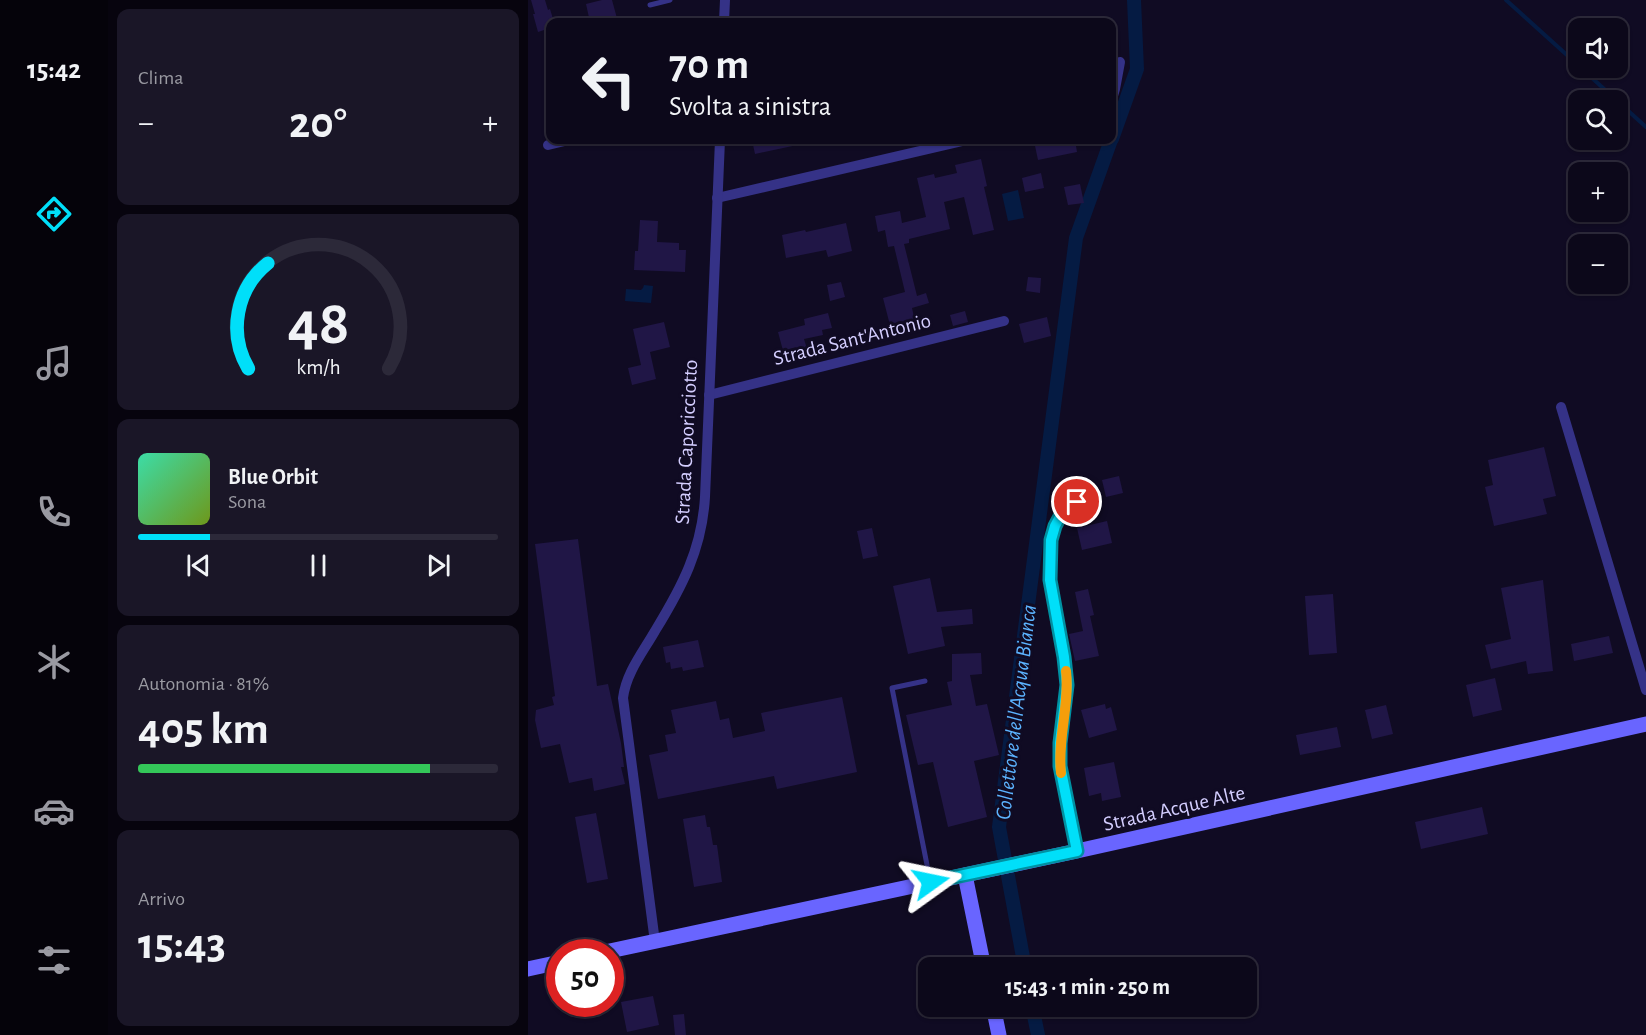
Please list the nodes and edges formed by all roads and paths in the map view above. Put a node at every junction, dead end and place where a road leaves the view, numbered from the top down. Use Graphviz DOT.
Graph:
graph roads {
  1 [pos="670,0"];
  2 [pos="725,0"];
  3 [pos="650,5"];
  4 [pos="724,18"];
  5 [pos="1120,62"];
  6 [pos="1116,84"];
  7 [pos="552,144"];
  8 [pos="720,144"];
  9 [pos="950,144"];
  10 [pos="548,145"];
  11 [pos="717,198"];
  12 [pos="1004,321"];
  13 [pos="709,395"];
  14 [pos="1561,407"];
  15 [pos="1086,498"];
  16 [pos="925,681"];
  17 [pos="1646,690"];
  18 [pos="1646,724"];
  19 [pos="1077,851"];
  20 [pos="965,874"];
  21 [pos="931,882"];
  22 [pos="655,942"];
  23 [pos="624,948"];
  24 [pos="982,957"];
  25 [pos="546,965"];
  26 [pos="528,969"];
  27 [pos="995,1017"];
  28 [pos="999,1035"];
  1 -- 3 [label="lane"];
  2 -- 4 [label="street"];
  5 -- 6 [label="street"];
  7 -- 10 [label="street"];
  8 -- 11 [label="street, Strada Caporicciotto"];
  9 -- 11 [label="street"];
  11 -- 13 [label="street, Strada Caporicciotto"];
  12 -- 13 [label="street, Strada Sant'Antonio"];
  13 -- 22 [label="street, Strada Caporicciotto"];
  14 -- 17 [label="street"];
  15 -- 19 [label="street"];
  16 -- 21 [label="lane"];
  18 -- 19 [label="main road, Strada Acque Alte"];
  19 -- 20 [label="main road, Strada Acque Alte"];
  20 -- 21 [label="main road, Strada Acque Alte"];
  20 -- 24 [label="main road"];
  21 -- 22 [label="main road, Strada Acque Alte"];
  22 -- 23 [label="main road, Strada Acque Alte"];
  25 -- 26 [label="main road"];
  27 -- 28 [label="main road"];
}
